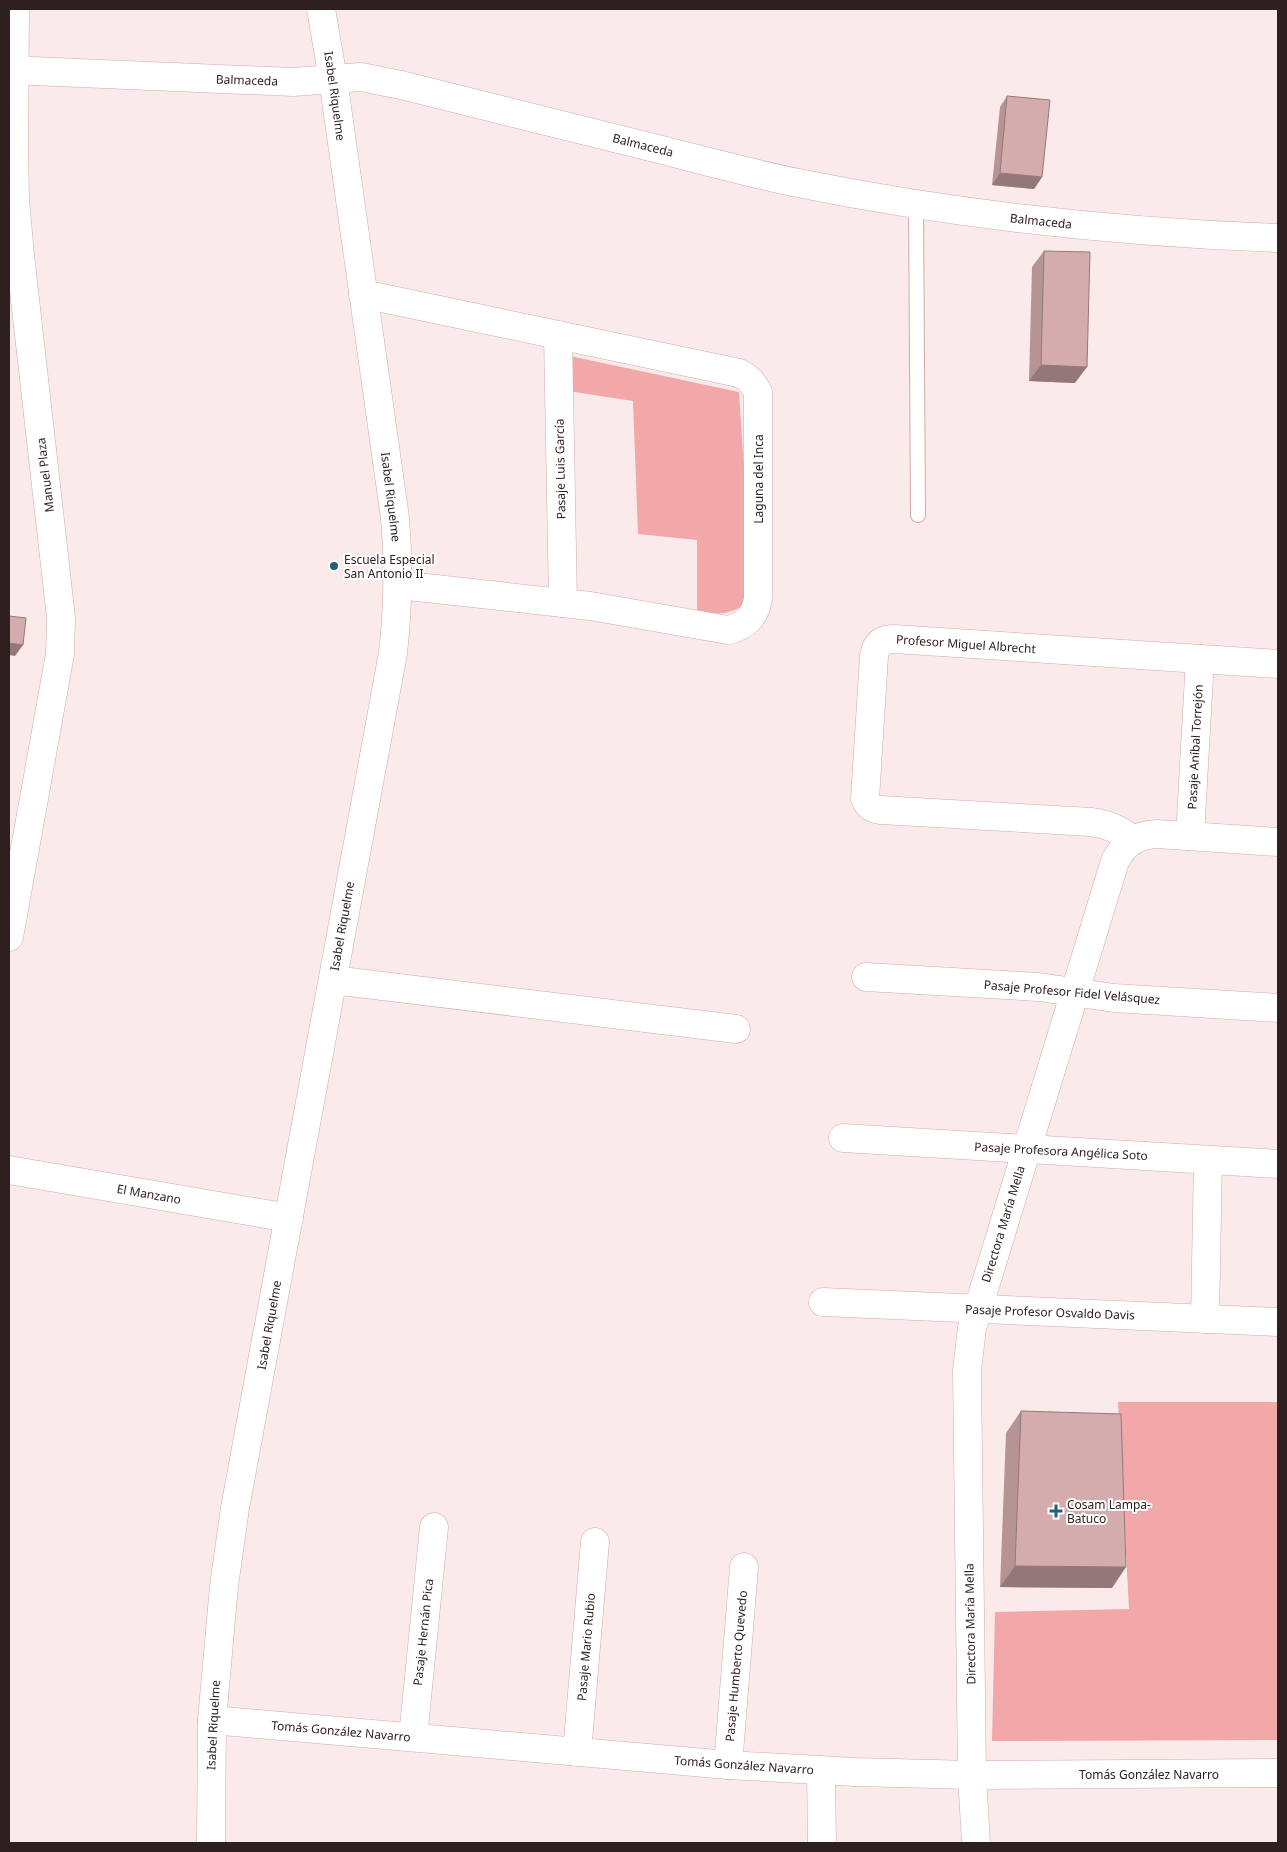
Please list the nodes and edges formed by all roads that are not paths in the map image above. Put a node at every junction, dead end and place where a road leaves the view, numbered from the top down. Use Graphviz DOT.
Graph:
graph roads {
  1 [pos="15,9"];
  2 [pos="321,9"];
  3 [pos="12,70"];
  4 [pos="333,79"];
  5 [pos="916,204"];
  6 [pos="1278,238"];
  7 [pos="363,294"];
  8 [pos="558,335"];
  9 [pos="918,516"];
  10 [pos="399,585"];
  11 [pos="563,602"];
  12 [pos="1200,659"];
  13 [pos="1278,664"];
  14 [pos="1190,836"];
  15 [pos="1132,840"];
  16 [pos="1278,842"];
  17 [pos="9,937"];
  18 [pos="866,977"];
  19 [pos="333,980"];
  20 [pos="1074,993"];
  21 [pos="1278,1008"];
  22 [pos="736,1029"];
  23 [pos="844,1138"];
  24 [pos="1026,1149"];
  25 [pos="1208,1160"];
  26 [pos="1278,1164"];
  27 [pos="9,1170"];
  28 [pos="289,1218"];
  29 [pos="823,1302"];
  30 [pos="978,1309"];
  31 [pos="1205,1319"];
  32 [pos="1278,1322"];
  33 [pos="434,1527"];
  34 [pos="595,1542"];
  35 [pos="744,1566"];
  36 [pos="212,1720"];
  37 [pos="413,1737"];
  38 [pos="577,1752"];
  39 [pos="728,1765"];
  40 [pos="821,1770"];
  41 [pos="1278,1773"];
  42 [pos="972,1775"];
  43 [pos="211,1843"];
  44 [pos="822,1843"];
  45 [pos="976,1843"];
  1 -- 3 [label="street, Manuel Plaza"];
  2 -- 4 [label="street, Isabel Riquelme"];
  3 -- 4 [label="street, Balmaceda"];
  3 -- 17 [label="street, Manuel Plaza"];
  4 -- 5 [label="street, Balmaceda"];
  4 -- 7 [label="street, Isabel Riquelme"];
  5 -- 6 [label="street, Balmaceda"];
  5 -- 9 [label="lane"];
  7 -- 8 [label="street, Laguna del Inca"];
  7 -- 10 [label="street, Isabel Riquelme"];
  8 -- 11 [label="street, Pasaje Luis García"];
  8 -- 11 [label="street, Laguna del Inca"];
  10 -- 11 [label="street, Laguna del Inca"];
  10 -- 19 [label="street, Isabel Riquelme"];
  12 -- 13 [label="street, Profesor Miguel Albrecht"];
  12 -- 14 [label="street, Pasaje Aníbal Torrejón"];
  12 -- 15 [label="street, Profesor Miguel Albrecht"];
  14 -- 15 [label="street"];
  14 -- 16 [label="street"];
  15 -- 20 [label="street, Directora María Mella"];
  18 -- 20 [label="street, Pasaje Profesor Fidel Velásquez"];
  19 -- 22 [label="street"];
  19 -- 28 [label="street, Isabel Riquelme"];
  20 -- 21 [label="street, Pasaje Profesor Fidel Velásquez"];
  20 -- 24 [label="street, Directora María Mella"];
  23 -- 24 [label="street, Pasaje Profesora Angélica Soto"];
  24 -- 25 [label="street, Pasaje Profesora Angélica Soto"];
  24 -- 30 [label="street, Directora María Mella"];
  25 -- 26 [label="street, Pasaje Profesora Angélica Soto"];
  25 -- 31 [label="street"];
  27 -- 28 [label="street, El Manzano"];
  28 -- 36 [label="street, Isabel Riquelme"];
  29 -- 30 [label="street, Pasaje Profesor Osvaldo Davis"];
  30 -- 31 [label="street, Pasaje Profesor Osvaldo Davis"];
  30 -- 42 [label="street, Directora María Mella"];
  31 -- 32 [label="street, Pasaje Profesor Osvaldo Davis"];
  33 -- 37 [label="street, Pasaje Hernán Pica"];
  34 -- 38 [label="street, Pasaje Mario Rubio"];
  35 -- 39 [label="street, Pasaje Humberto Quevedo"];
  36 -- 37 [label="street, Tomás González Navarro"];
  36 -- 43 [label="street, Isabel Riquelme"];
  37 -- 38 [label="street, Tomás González Navarro"];
  38 -- 39 [label="street, Tomás González Navarro"];
  39 -- 40 [label="street, Tomás González Navarro"];
  40 -- 42 [label="street, Tomás González Navarro"];
  40 -- 44 [label="street"];
  41 -- 42 [label="street, Tomás González Navarro"];
  42 -- 45 [label="street, Directora María Mella"];
}
